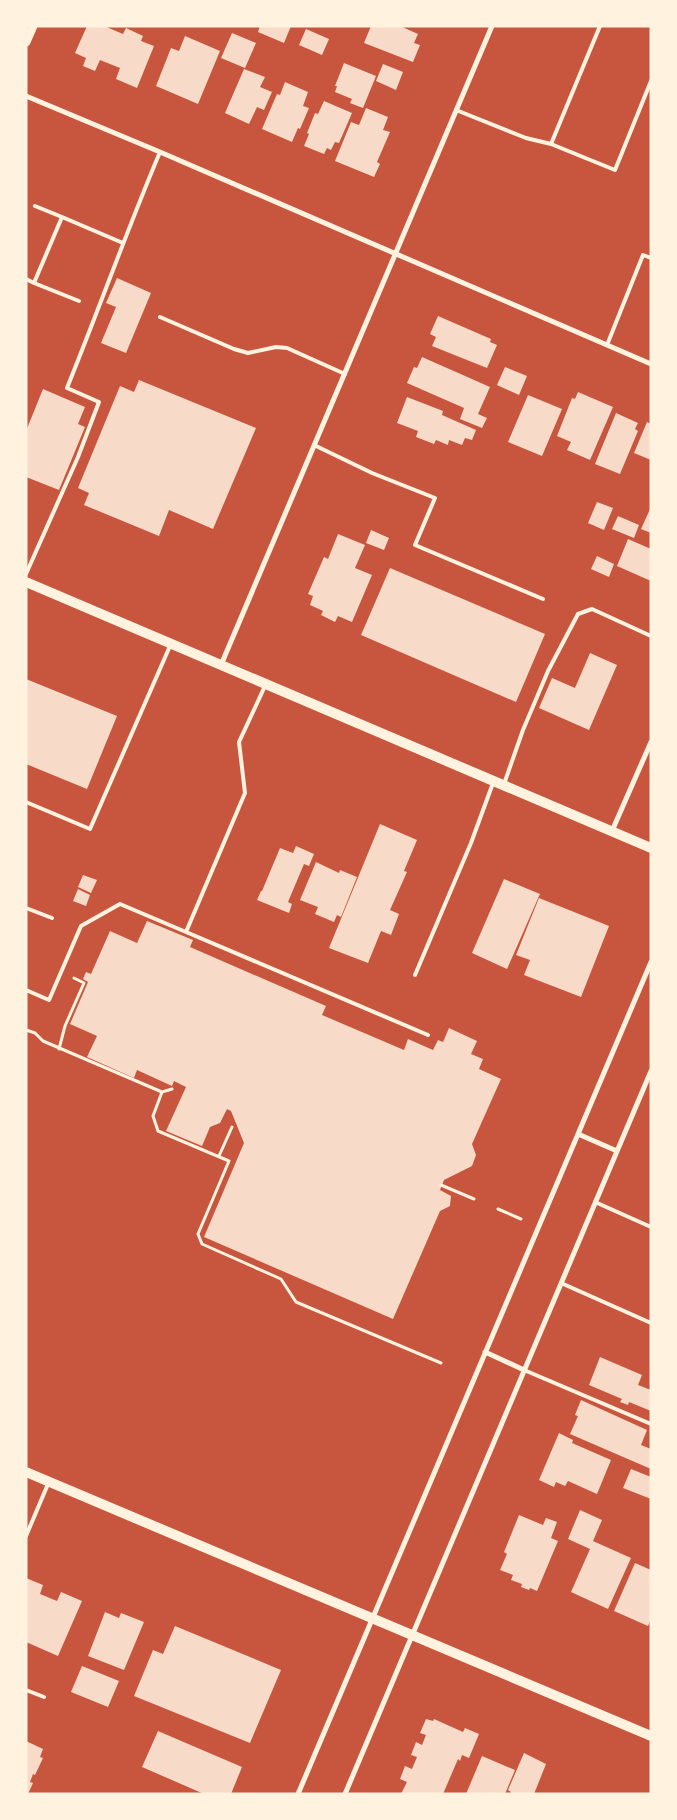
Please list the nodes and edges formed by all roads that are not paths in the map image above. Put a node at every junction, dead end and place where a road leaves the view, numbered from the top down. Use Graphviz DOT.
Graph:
graph roads {
  1 [pos="33,26"];
  2 [pos="492,26"];
  3 [pos="600,26"];
  4 [pos="26,42"];
  5 [pos="651,82"];
  6 [pos="26,96"];
  7 [pos="456,110"];
  8 [pos="551,144"];
  9 [pos="160,152"];
  10 [pos="35,206"];
  11 [pos="62,217"];
  12 [pos="124,243"];
  13 [pos="396,253"];
  14 [pos="651,258"];
  15 [pos="26,279"];
  16 [pos="34,282"];
  17 [pos="79,301"];
  18 [pos="160,317"];
  19 [pos="607,345"];
  20 [pos="651,364"];
  21 [pos="345,374"];
  22 [pos="314,446"];
  23 [pos="26,574"];
  24 [pos="26,582"];
  25 [pos="543,599"];
  26 [pos="651,636"];
  27 [pos="171,644"];
  28 [pos="221,665"];
  29 [pos="266,684"];
  30 [pos="651,742"];
  31 [pos="498,783"];
  32 [pos="26,802"];
  33 [pos="612,831"];
  34 [pos="651,848"];
  35 [pos="26,908"];
  36 [pos="52,918"];
  37 [pos="186,932"];
  38 [pos="651,962"];
  39 [pos="415,975"];
  40 [pos="26,990"];
  41 [pos="428,1035"];
  42 [pos="651,1071"];
  43 [pos="578,1134"];
  44 [pos="617,1150"];
  45 [pos="595,1202"];
  46 [pos="651,1227"];
  47 [pos="561,1283"];
  48 [pos="651,1323"];
  49 [pos="485,1352"];
  50 [pos="524,1370"];
  51 [pos="651,1424"];
  52 [pos="26,1472"];
  53 [pos="49,1482"];
  54 [pos="26,1536"];
  55 [pos="372,1618"];
  56 [pos="412,1635"];
  57 [pos="26,1690"];
  58 [pos="44,1697"];
  59 [pos="651,1736"];
  60 [pos="298,1794"];
  61 [pos="345,1794"];
  1 -- 4 [label="street"];
  2 -- 7 [label="street"];
  3 -- 8 [label="lane"];
  5 -- 8 [label="lane"];
  6 -- 9 [label="street"];
  7 -- 8 [label="lane"];
  7 -- 13 [label="street"];
  9 -- 12 [label="lane"];
  9 -- 13 [label="street"];
  10 -- 11 [label="lane"];
  11 -- 12 [label="lane"];
  11 -- 16 [label="lane"];
  12 -- 23 [label="lane"];
  13 -- 19 [label="street"];
  13 -- 21 [label="street"];
  14 -- 19 [label="lane"];
  15 -- 16 [label="lane"];
  16 -- 17 [label="lane"];
  18 -- 21 [label="lane"];
  19 -- 20 [label="street"];
  21 -- 22 [label="street"];
  22 -- 25 [label="lane"];
  22 -- 28 [label="street"];
  24 -- 27 [label="main road"];
  26 -- 31 [label="lane"];
  27 -- 28 [label="main road"];
  27 -- 32 [label="lane"];
  28 -- 29 [label="main road"];
  29 -- 31 [label="main road"];
  29 -- 37 [label="lane"];
  30 -- 33 [label="street"];
  31 -- 33 [label="main road"];
  31 -- 39 [label="lane"];
  33 -- 34 [label="main road"];
  35 -- 36 [label="lane"];
  37 -- 40 [label="lane"];
  37 -- 41 [label="lane"];
  38 -- 43 [label="street"];
  42 -- 44 [label="street"];
  43 -- 44 [label="street"];
  43 -- 49 [label="street"];
  44 -- 45 [label="street"];
  45 -- 46 [label="lane"];
  45 -- 47 [label="street"];
  47 -- 48 [label="lane"];
  47 -- 50 [label="street"];
  49 -- 50 [label="street"];
  49 -- 55 [label="street"];
  50 -- 51 [label="lane"];
  50 -- 56 [label="street"];
  52 -- 53 [label="main road"];
  53 -- 54 [label="lane"];
  53 -- 55 [label="main road"];
  55 -- 56 [label="main road"];
  55 -- 60 [label="street"];
  56 -- 59 [label="main road"];
  56 -- 61 [label="street"];
  57 -- 58 [label="lane"];
}
